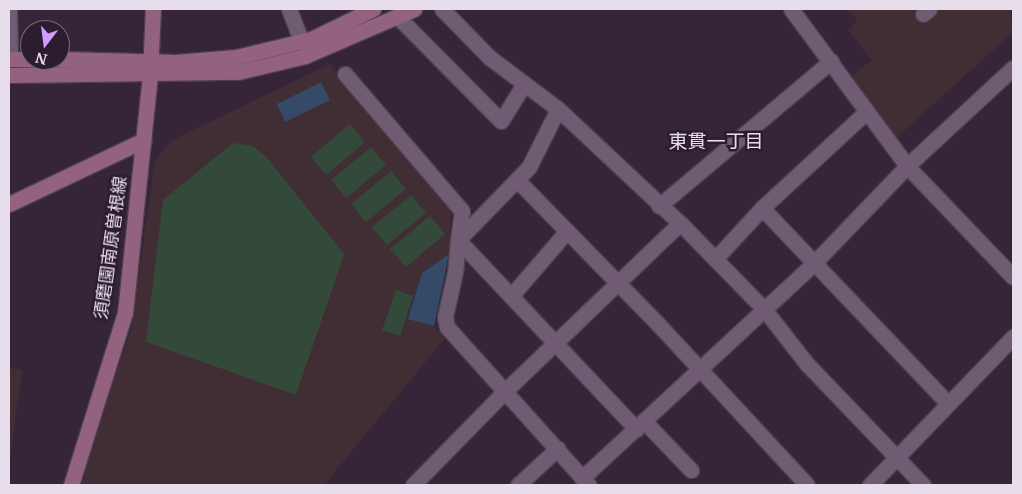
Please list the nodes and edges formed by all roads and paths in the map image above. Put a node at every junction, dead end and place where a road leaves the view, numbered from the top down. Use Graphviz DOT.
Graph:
graph roads {
  1 [pos="9,9"];
  2 [pos="153,9"];
  3 [pos="289,9"];
  4 [pos="372,9"];
  5 [pos="414,9"];
  6 [pos="442,9"];
  7 [pos="791,9"];
  8 [pos="398,17"];
  9 [pos="302,42"];
  10 [pos="9,59"];
  11 [pos="70,60"];
  12 [pos="831,61"];
  13 [pos="150,68"];
  14 [pos="1013,68"];
  15 [pos="345,74"];
  16 [pos="9,76"];
  17 [pos="524,84"];
  18 [pos="558,109"];
  19 [pos="866,112"];
  20 [pos="144,140"];
  21 [pos="907,166"];
  22 [pos="516,180"];
  23 [pos="9,204"];
  24 [pos="660,206"];
  25 [pos="762,208"];
  26 [pos="680,223"];
  27 [pos="567,230"];
  28 [pos="458,240"];
  29 [pos="715,259"];
  30 [pos="816,262"];
  31 [pos="1013,277"];
  32 [pos="618,283"];
  33 [pos="510,296"];
  34 [pos="764,310"];
  35 [pos="1013,337"];
  36 [pos="555,343"];
  37 [pos="697,370"];
  38 [pos="506,390"];
  39 [pos="948,403"];
  40 [pos="640,425"];
  41 [pos="558,448"];
  42 [pos="896,456"];
  43 [pos="691,470"];
  44 [pos="585,482"];
  45 [pos="71,485"];
  46 [pos="413,485"];
  47 [pos="518,485"];
  48 [pos="807,485"];
  49 [pos="870,485"];
  50 [pos="923,485"];
  1 -- 10 [label="street"];
  2 -- 13 [label="main road, 須磨園南原曽根線"];
  3 -- 9 [label="street"];
  4 -- 9 [label="main road"];
  5 -- 8 [label="main road"];
  6 -- 17 [label="street"];
  7 -- 12 [label="street"];
  8 -- 13 [label="main road"];
  8 -- 17 [label="street"];
  9 -- 13 [label="main road"];
  11 -- 13 [label="main road"];
  12 -- 19 [label="street"];
  12 -- 24 [label="street"];
  13 -- 16 [label="main road"];
  13 -- 20 [label="main road, 須磨園南原曽根線"];
  14 -- 21 [label="street"];
  15 -- 28 [label="street"];
  17 -- 18 [label="street"];
  18 -- 22 [label="street"];
  18 -- 24 [label="street"];
  19 -- 21 [label="street"];
  19 -- 25 [label="street"];
  20 -- 23 [label="main road"];
  20 -- 45 [label="main road, 須磨園南原曽根線"];
  21 -- 30 [label="street"];
  21 -- 31 [label="street"];
  22 -- 27 [label="street"];
  22 -- 28 [label="street"];
  24 -- 26 [label="street"];
  25 -- 29 [label="street"];
  25 -- 30 [label="street"];
  26 -- 29 [label="street"];
  26 -- 32 [label="street"];
  27 -- 32 [label="street"];
  27 -- 33 [label="street"];
  28 -- 33 [label="street"];
  28 -- 38 [label="street"];
  29 -- 34 [label="street"];
  30 -- 34 [label="street"];
  30 -- 39 [label="street"];
  32 -- 36 [label="street"];
  32 -- 37 [label="street"];
  33 -- 36 [label="street"];
  34 -- 37 [label="street"];
  34 -- 42 [label="street"];
  35 -- 39 [label="street"];
  36 -- 38 [label="street"];
  36 -- 40 [label="street"];
  37 -- 40 [label="street"];
  37 -- 48 [label="street"];
  38 -- 41 [label="street"];
  38 -- 46 [label="street"];
  39 -- 42 [label="street"];
  40 -- 43 [label="street"];
  40 -- 44 [label="street"];
  41 -- 44 [label="street"];
  41 -- 47 [label="street"];
  42 -- 49 [label="street"];
  42 -- 50 [label="street"];
}
